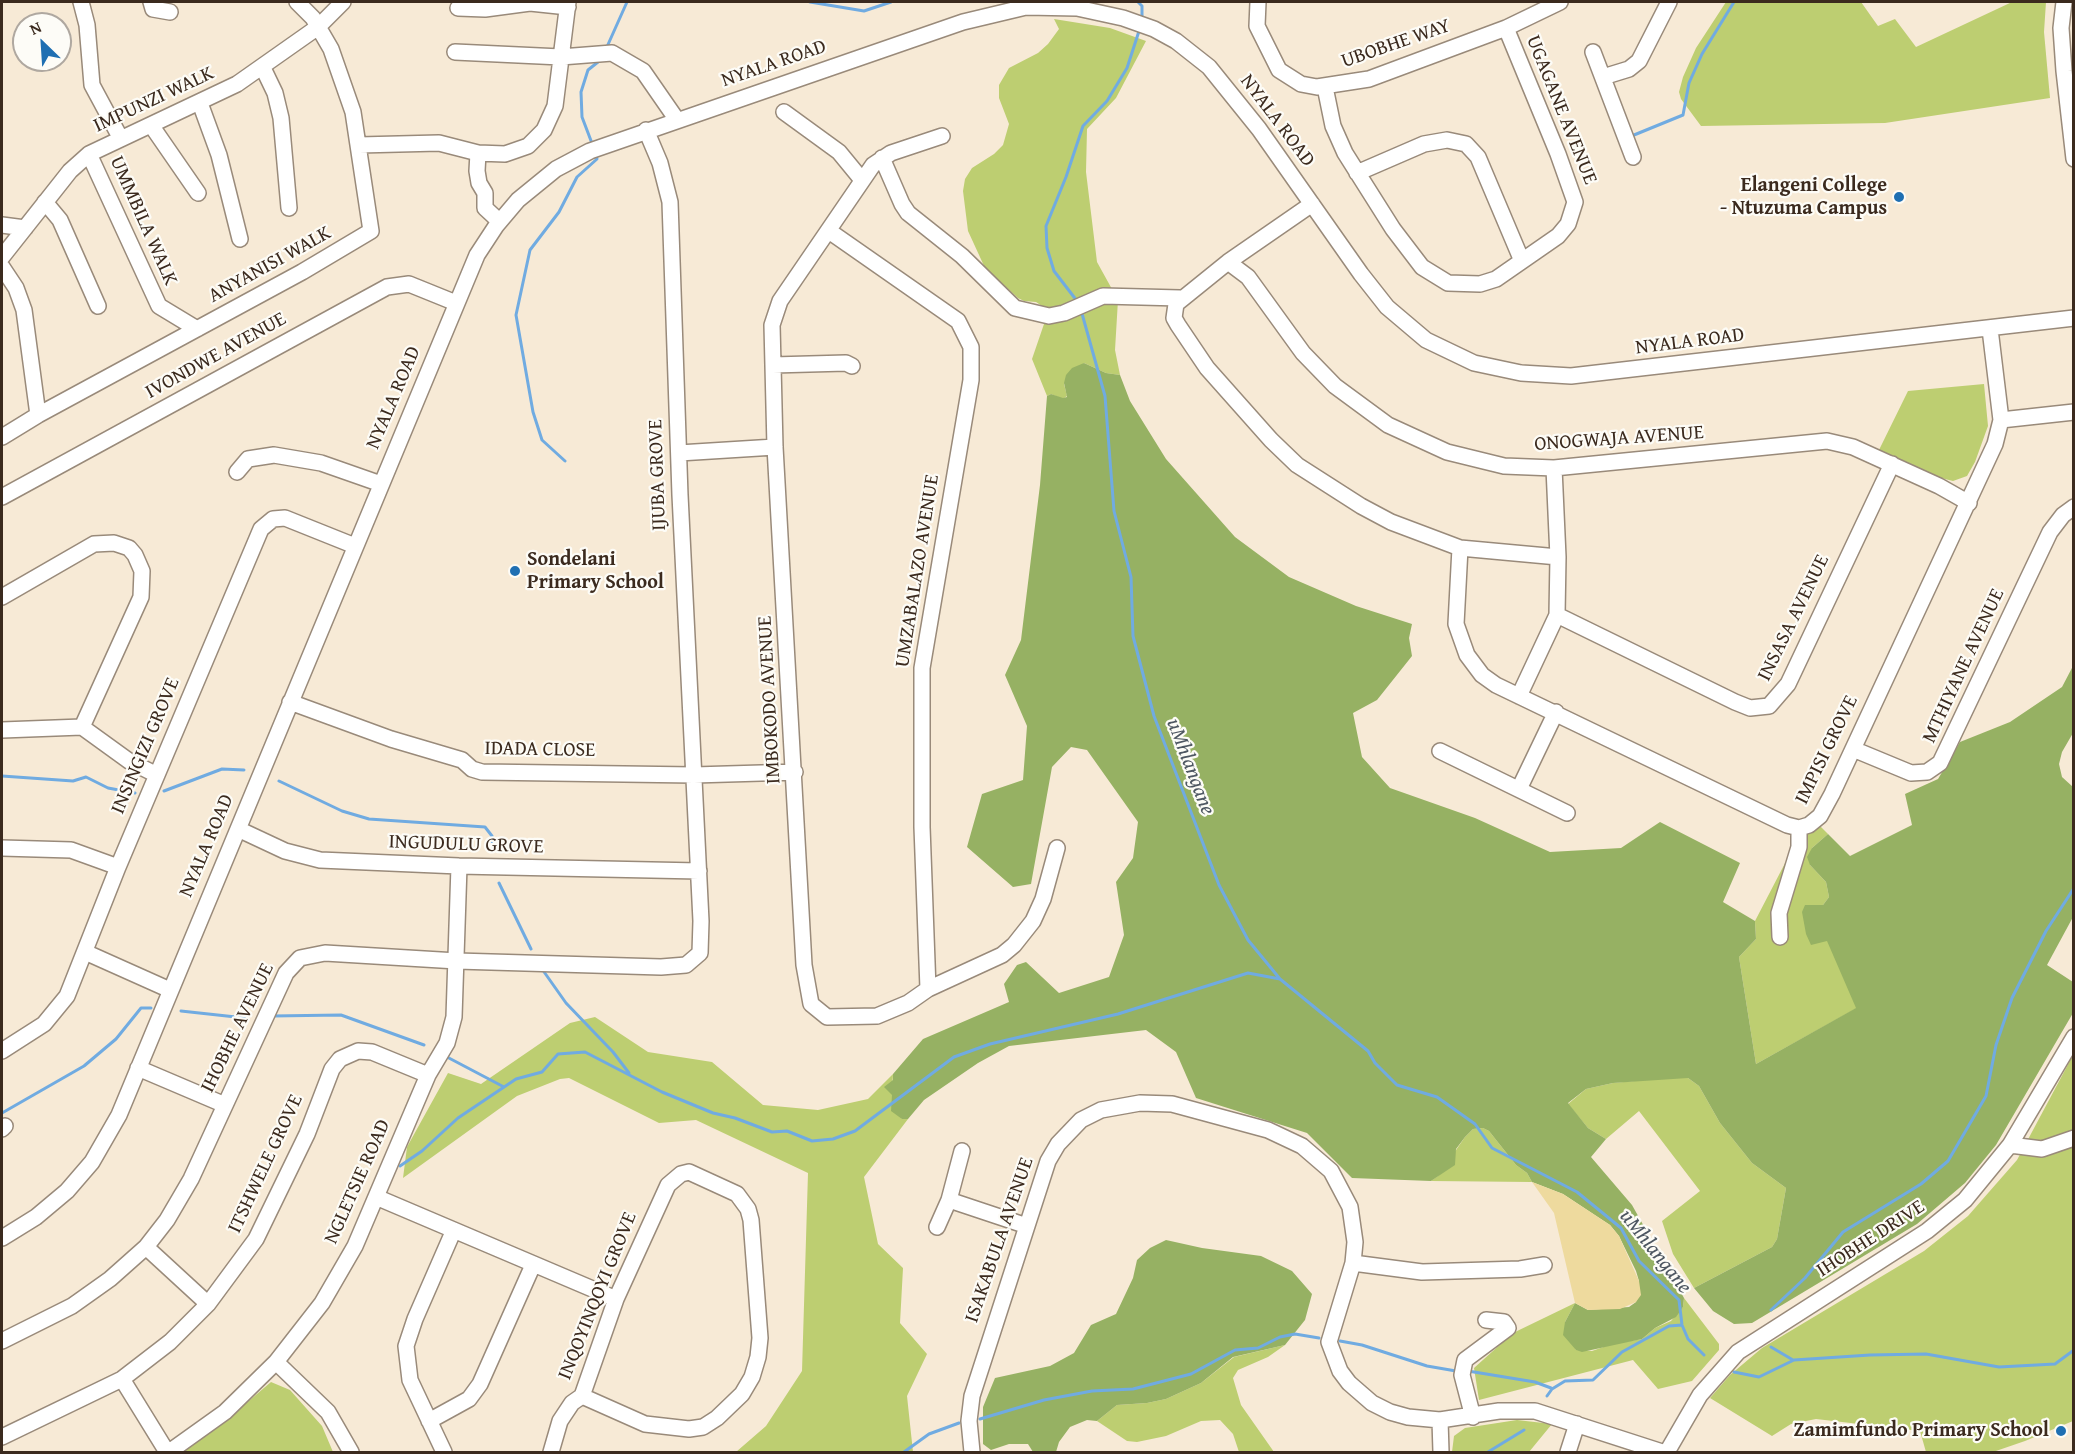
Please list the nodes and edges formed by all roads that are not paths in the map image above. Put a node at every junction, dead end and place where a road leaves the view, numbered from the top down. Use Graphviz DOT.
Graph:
graph roads {
  1 [pos="81,2"];
  2 [pos="151,2"];
  3 [pos="297,2"];
  4 [pos="344,2"];
  5 [pos="1258,2"];
  6 [pos="1560,2"];
  7 [pos="1669,2"];
  8 [pos="2064,2"];
  9 [pos="568,4"];
  10 [pos="1051,4"];
  11 [pos="458,8"];
  12 [pos="170,12"];
  13 [pos="318,27"];
  14 [pos="1506,28"];
  15 [pos="456,52"];
  16 [pos="1593,52"];
  17 [pos="2068,55"];
  18 [pos="561,57"];
  19 [pos="263,68"];
  20 [pos="1603,77"];
  21 [pos="1325,87"];
  22 [pos="200,103"];
  23 [pos="784,112"];
  24 [pos="676,120"];
  25 [pos="151,125"];
  26 [pos="646,130"];
  27 [pos="942,135"];
  28 [pos="121,138"];
  29 [pos="360,145"];
  30 [pos="478,153"];
  31 [pos="89,154"];
  32 [pos="1633,157"];
  33 [pos="882,158"];
  34 [pos="2073,159"];
  35 [pos="1357,173"];
  36 [pos="862,180"];
  37 [pos="198,193"];
  38 [pos="45,202"];
  39 [pos="1312,204"];
  40 [pos="290,208"];
  41 [pos="499,221"];
  42 [pos="2,225"];
  43 [pos="25,228"];
  44 [pos="829,231"];
  45 [pos="240,240"];
  46 [pos="2,257"];
  47 [pos="1522,261"];
  48 [pos="1228,262"];
  49 [pos="2,267"];
  50 [pos="1180,298"];
  51 [pos="456,303"];
  52 [pos="98,306"];
  53 [pos="2073,318"];
  54 [pos="197,329"];
  55 [pos="1990,329"];
  56 [pos="773,365"];
  57 [pos="852,366"];
  58 [pos="2073,412"];
  59 [pos="38,415"];
  60 [pos="2001,420"];
  61 [pos="2,437"];
  62 [pos="775,447"];
  63 [pos="679,453"];
  64 [pos="1892,464"];
  65 [pos="1554,468"];
  66 [pos="237,472"];
  67 [pos="381,484"];
  68 [pos="2,497"];
  69 [pos="1969,503"];
  70 [pos="2073,507"];
  71 [pos="355,546"];
  72 [pos="1460,548"];
  73 [pos="1558,557"];
  74 [pos="2,597"];
  75 [pos="1557,615"];
  76 [pos="1520,696"];
  77 [pos="290,702"];
  78 [pos="1556,712"];
  79 [pos="82,726"];
  80 [pos="2,730"];
  81 [pos="1853,749"];
  82 [pos="1440,751"];
  83 [pos="795,772"];
  84 [pos="694,775"];
  85 [pos="157,776"];
  86 [pos="1519,789"];
  87 [pos="1567,813"];
  88 [pos="1799,828"];
  89 [pos="238,829"];
  90 [pos="2,848"];
  91 [pos="1057,848"];
  92 [pos="459,866"];
  93 [pos="118,867"];
  94 [pos="699,871"];
  95 [pos="1780,937"];
  96 [pos="85,952"];
  97 [pos="457,961"];
  98 [pos="691,963"];
  99 [pos="928,989"];
  100 [pos="170,990"];
  101 [pos="2073,1037"];
  102 [pos="2,1051"];
  103 [pos="138,1068"];
  104 [pos="428,1075"];
  105 [pos="225,1105"];
  106 [pos="2073,1138"];
  107 [pos="2010,1145"];
  108 [pos="962,1151"];
  109 [pos="376,1197"];
  110 [pos="949,1200"];
  111 [pos="1027,1226"];
  112 [pos="938,1227"];
  113 [pos="453,1232"];
  114 [pos="2,1238"];
  115 [pos="146,1247"];
  116 [pos="1353,1263"];
  117 [pos="533,1265"];
  118 [pos="1544,1265"];
  119 [pos="616,1299"];
  120 [pos="208,1304"];
  121 [pos="1486,1320"];
  122 [pos="2,1341"];
  123 [pos="276,1362"];
  124 [pos="122,1379"];
  125 [pos="582,1396"];
  126 [pos="1473,1417"];
  127 [pos="1440,1420"];
  128 [pos="429,1421"];
  129 [pos="1577,1424"];
  130 [pos="2,1437"];
  131 [pos="168,1452"];
  132 [pos="351,1452"];
  133 [pos="444,1452"];
  134 [pos="551,1452"];
  135 [pos="972,1452"];
  136 [pos="1441,1452"];
  137 [pos="1568,1452"];
  138 [pos="1662,1452"];
  139 [pos="1667,1452"];
  1 -- 28 [label="street"];
  2 -- 12 [label="street"];
  3 -- 13 [label="street, ANYANISI WALK"];
  4 -- 13 [label="street, IMPUNZI WALK"];
  5 -- 21 [label="street, UBOBHE WAY"];
  6 -- 14 [label="street, UBOBHE WAY"];
  7 -- 20 [label="street"];
  8 -- 17 [label="street"];
  9 -- 11 [label="street"];
  9 -- 18 [label="street"];
  10 -- 24 [label="street, NYALA ROAD"];
  10 -- 39 [label="street, NYALA ROAD"];
  13 -- 19 [label="street, IMPUNZI WALK"];
  13 -- 29 [label="street, ANYANISI WALK"];
  14 -- 21 [label="street, UBOBHE WAY"];
  14 -- 47 [label="street, UGAGANE AVENUE"];
  15 -- 18 [label="street"];
  16 -- 20 [label="street"];
  17 -- 34 [label="street"];
  18 -- 24 [label="street"];
  18 -- 30 [label="street"];
  19 -- 22 [label="street, IMPUNZI WALK"];
  19 -- 40 [label="street"];
  20 -- 32 [label="street"];
  21 -- 35 [label="street, UGAGANE AVENUE"];
  22 -- 25 [label="street, IMPUNZI WALK"];
  22 -- 45 [label="street"];
  23 -- 36 [label="street"];
  24 -- 26 [label="street, NYALA ROAD"];
  25 -- 28 [label="street, IMPUNZI WALK"];
  25 -- 37 [label="street"];
  26 -- 41 [label="street, NYALA ROAD"];
  26 -- 63 [label="street, IJUBA GROVE"];
  27 -- 33 [label="street, IMBOKODO AVENUE"];
  28 -- 31 [label="street, IMPUNZI WALK"];
  29 -- 30 [label="street"];
  29 -- 54 [label="street, ANYANISI WALK"];
  30 -- 41 [label="street"];
  31 -- 38 [label="street, IMPUNZI WALK"];
  31 -- 54 [label="street, UMMBILA WALK"];
  33 -- 36 [label="street, IMBOKODO AVENUE"];
  33 -- 50 [label="street"];
  35 -- 47 [label="street, UGAGANE AVENUE"];
  35 -- 47 [label="street"];
  36 -- 44 [label="street, IMBOKODO AVENUE"];
  38 -- 43 [label="street, IMPUNZI WALK"];
  38 -- 52 [label="street"];
  39 -- 48 [label="street"];
  39 -- 55 [label="street, NYALA ROAD"];
  41 -- 51 [label="street, NYALA ROAD"];
  42 -- 43 [label="street"];
  43 -- 46 [label="street, IMPUNZI WALK"];
  44 -- 56 [label="street, IMBOKODO AVENUE"];
  44 -- 99 [label="street, UMZABALAZO AVENUE"];
  48 -- 50 [label="street"];
  48 -- 65 [label="street, ONOGWAJA AVENUE"];
  49 -- 59 [label="street"];
  50 -- 72 [label="street"];
  51 -- 67 [label="street, NYALA ROAD"];
  51 -- 68 [label="street, IVONDWE AVENUE"];
  53 -- 55 [label="street, NYALA ROAD"];
  54 -- 59 [label="street, ANYANISI WALK"];
  55 -- 60 [label="street, IMPISI GROVE"];
  56 -- 57 [label="street"];
  56 -- 62 [label="street, IMBOKODO AVENUE"];
  58 -- 60 [label="street"];
  59 -- 61 [label="street, ANYANISI WALK"];
  60 -- 69 [label="street, IMPISI GROVE"];
  62 -- 63 [label="street"];
  62 -- 83 [label="street, IMBOKODO AVENUE"];
  63 -- 84 [label="street, IJUBA GROVE"];
  64 -- 65 [label="street, ONOGWAJA AVENUE"];
  64 -- 69 [label="street, ONOGWAJA AVENUE"];
  64 -- 75 [label="street, INSASA AVENUE"];
  65 -- 73 [label="street"];
  66 -- 67 [label="street"];
  67 -- 71 [label="street, NYALA ROAD"];
  69 -- 81 [label="street, IMPISI GROVE"];
  70 -- 81 [label="street, MTHIYANE AVENUE"];
  71 -- 77 [label="street, NYALA ROAD"];
  71 -- 85 [label="street, INSINGIZI GROVE"];
  72 -- 73 [label="street"];
  72 -- 76 [label="street, IMPISI GROVE"];
  73 -- 75 [label="street"];
  74 -- 79 [label="street"];
  75 -- 76 [label="street"];
  76 -- 78 [label="street, IMPISI GROVE"];
  77 -- 84 [label="street, IDADA CLOSE"];
  77 -- 89 [label="street, NYALA ROAD"];
  78 -- 86 [label="street"];
  78 -- 88 [label="street, IMPISI GROVE"];
  79 -- 80 [label="street"];
  79 -- 85 [label="street"];
  81 -- 88 [label="street, IMPISI GROVE"];
  82 -- 86 [label="street"];
  83 -- 84 [label="street, IDADA CLOSE"];
  83 -- 99 [label="street, IMBOKODO AVENUE"];
  84 -- 94 [label="street, IJUBA GROVE"];
  85 -- 93 [label="street, INSINGIZI GROVE"];
  86 -- 87 [label="street"];
  88 -- 95 [label="street"];
  89 -- 92 [label="street, INGUDULU GROVE"];
  89 -- 100 [label="street, NYALA ROAD"];
  90 -- 93 [label="street"];
  91 -- 99 [label="street, IMBOKODO AVENUE"];
  92 -- 94 [label="street, INGUDULU GROVE"];
  92 -- 97 [label="street, NGLETSIE ROAD"];
  93 -- 96 [label="street, INSINGIZI GROVE"];
  94 -- 98 [label="street, IJUBA GROVE"];
  96 -- 100 [label="street"];
  96 -- 102 [label="street, INSINGIZI GROVE"];
  97 -- 98 [label="street, IHOBHE AVENUE"];
  97 -- 104 [label="street, NGLETSIE ROAD"];
  97 -- 105 [label="street, IHOBHE AVENUE"];
  100 -- 103 [label="street, NYALA ROAD"];
  101 -- 107 [label="street, IHOBHE DRIVE"];
  103 -- 105 [label="street"];
  103 -- 114 [label="street, NYALA ROAD"];
  104 -- 109 [label="street, NGLETSIE ROAD"];
  104 -- 120 [label="street, ITSHWELE GROVE"];
  105 -- 115 [label="street, IHOBHE AVENUE"];
  106 -- 107 [label="street"];
  107 -- 139 [label="street, IHOBHE DRIVE"];
  108 -- 110 [label="street"];
  109 -- 113 [label="street"];
  109 -- 123 [label="street, NGLETSIE ROAD"];
  110 -- 111 [label="street"];
  110 -- 112 [label="street"];
  111 -- 116 [label="street, ISAKABULA AVENUE"];
  111 -- 135 [label="street, ISAKABULA AVENUE"];
  113 -- 117 [label="street"];
  113 -- 128 [label="street"];
  115 -- 120 [label="street"];
  115 -- 122 [label="street, IHOBHE AVENUE"];
  116 -- 118 [label="street"];
  116 -- 127 [label="street, ISAKABULA AVENUE"];
  117 -- 119 [label="street"];
  117 -- 128 [label="street"];
  119 -- 125 [label="street, INQOYINQOYI GROVE"];
  119 -- 125 [label="street, INQOYINQOYI GROVE"];
  120 -- 124 [label="street, ITSHWELE GROVE"];
  121 -- 126 [label="street"];
  123 -- 131 [label="street, NGLETSIE ROAD"];
  123 -- 132 [label="street"];
  124 -- 130 [label="street, ITSHWELE GROVE"];
  124 -- 131 [label="street"];
  125 -- 134 [label="street, INQOYINQOYI GROVE"];
  126 -- 127 [label="street, ISAKABULA AVENUE"];
  126 -- 129 [label="street, ISAKABULA AVENUE"];
  127 -- 136 [label="street"];
  128 -- 133 [label="street"];
  129 -- 137 [label="street"];
  129 -- 138 [label="street, ISAKABULA AVENUE"];
}
